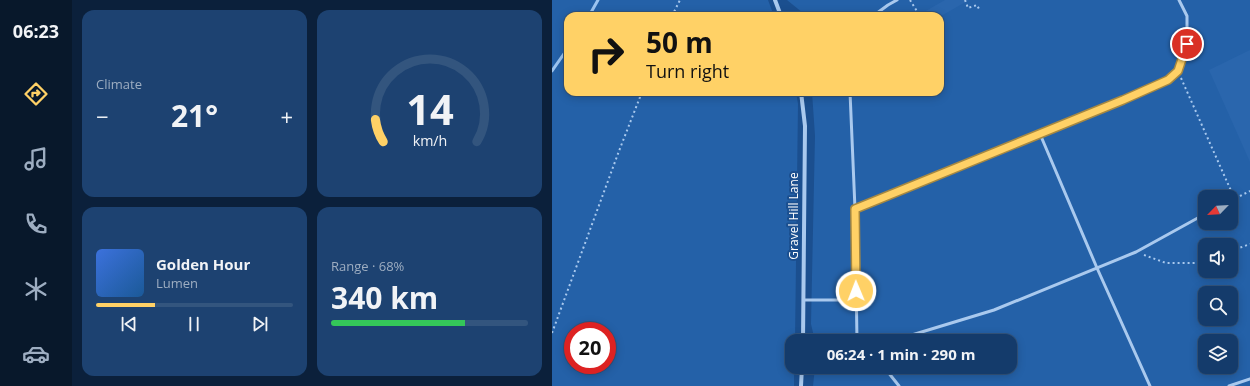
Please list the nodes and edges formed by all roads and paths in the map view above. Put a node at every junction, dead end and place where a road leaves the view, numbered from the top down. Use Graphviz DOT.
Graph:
graph roads {
  1 [pos="680,0"];
  2 [pos="775,0"];
  3 [pos="897,0"];
  4 [pos="910,0"];
  5 [pos="965,0"];
  6 [pos="1179,0"];
  7 [pos="979,9"];
  8 [pos="674,12"];
  9 [pos="780,12"];
  10 [pos="878,12"];
  11 [pos="918,12"];
  12 [pos="1178,71"];
  13 [pos="640,96"];
  14 [pos="801,96"];
  15 [pos="850,96"];
  16 [pos="1040,134"];
  17 [pos="1229,190"];
  18 [pos="1250,190"];
  19 [pos="1238,196"];
  20 [pos="855,209"];
  21 [pos="1198,218"];
  22 [pos="1250,244"];
  23 [pos="1238,248"];
  24 [pos="1136,252"];
  25 [pos="1198,263"];
  26 [pos="1097,268"];
  27 [pos="804,300"];
  28 [pos="856,300"];
  29 [pos="552,333"];
  30 [pos="803,334"];
  31 [pos="857,334"];
  32 [pos="915,334"];
  33 [pos="802,374"];
  34 [pos="890,374"];
  35 [pos="1250,379"];
  36 [pos="801,386"];
  37 [pos="899,386"];
  38 [pos="1150,386"];
  39 [pos="1229,386"];
  1 -- 8 [label="path"];
  2 -- 9 [label="street"];
  3 -- 10 [label="lane"];
  4 -- 11 [label="path"];
  5 -- 7 [label="path"];
  6 -- 12 [label="lane"];
  12 -- 16 [label="lane"];
  12 -- 17 [label="path"];
  13 -- 29 [label="path"];
  14 -- 27 [label="street, Gravel Hill Lane"];
  15 -- 20 [label="lane"];
  16 -- 20 [label="lane"];
  16 -- 26 [label="lane"];
  18 -- 19 [label="path"];
  20 -- 28 [label="lane"];
  21 -- 24 [label="lane"];
  22 -- 23 [label="path"];
  24 -- 25 [label="path"];
  24 -- 26 [label="lane"];
  26 -- 32 [label="lane"];
  26 -- 38 [label="lane"];
  27 -- 28 [label="lane"];
  27 -- 30 [label="street, Gravel Hill Lane"];
  28 -- 31 [label="lane"];
  33 -- 36 [label="street"];
  34 -- 37 [label="lane"];
  35 -- 39 [label="lane"];
}
